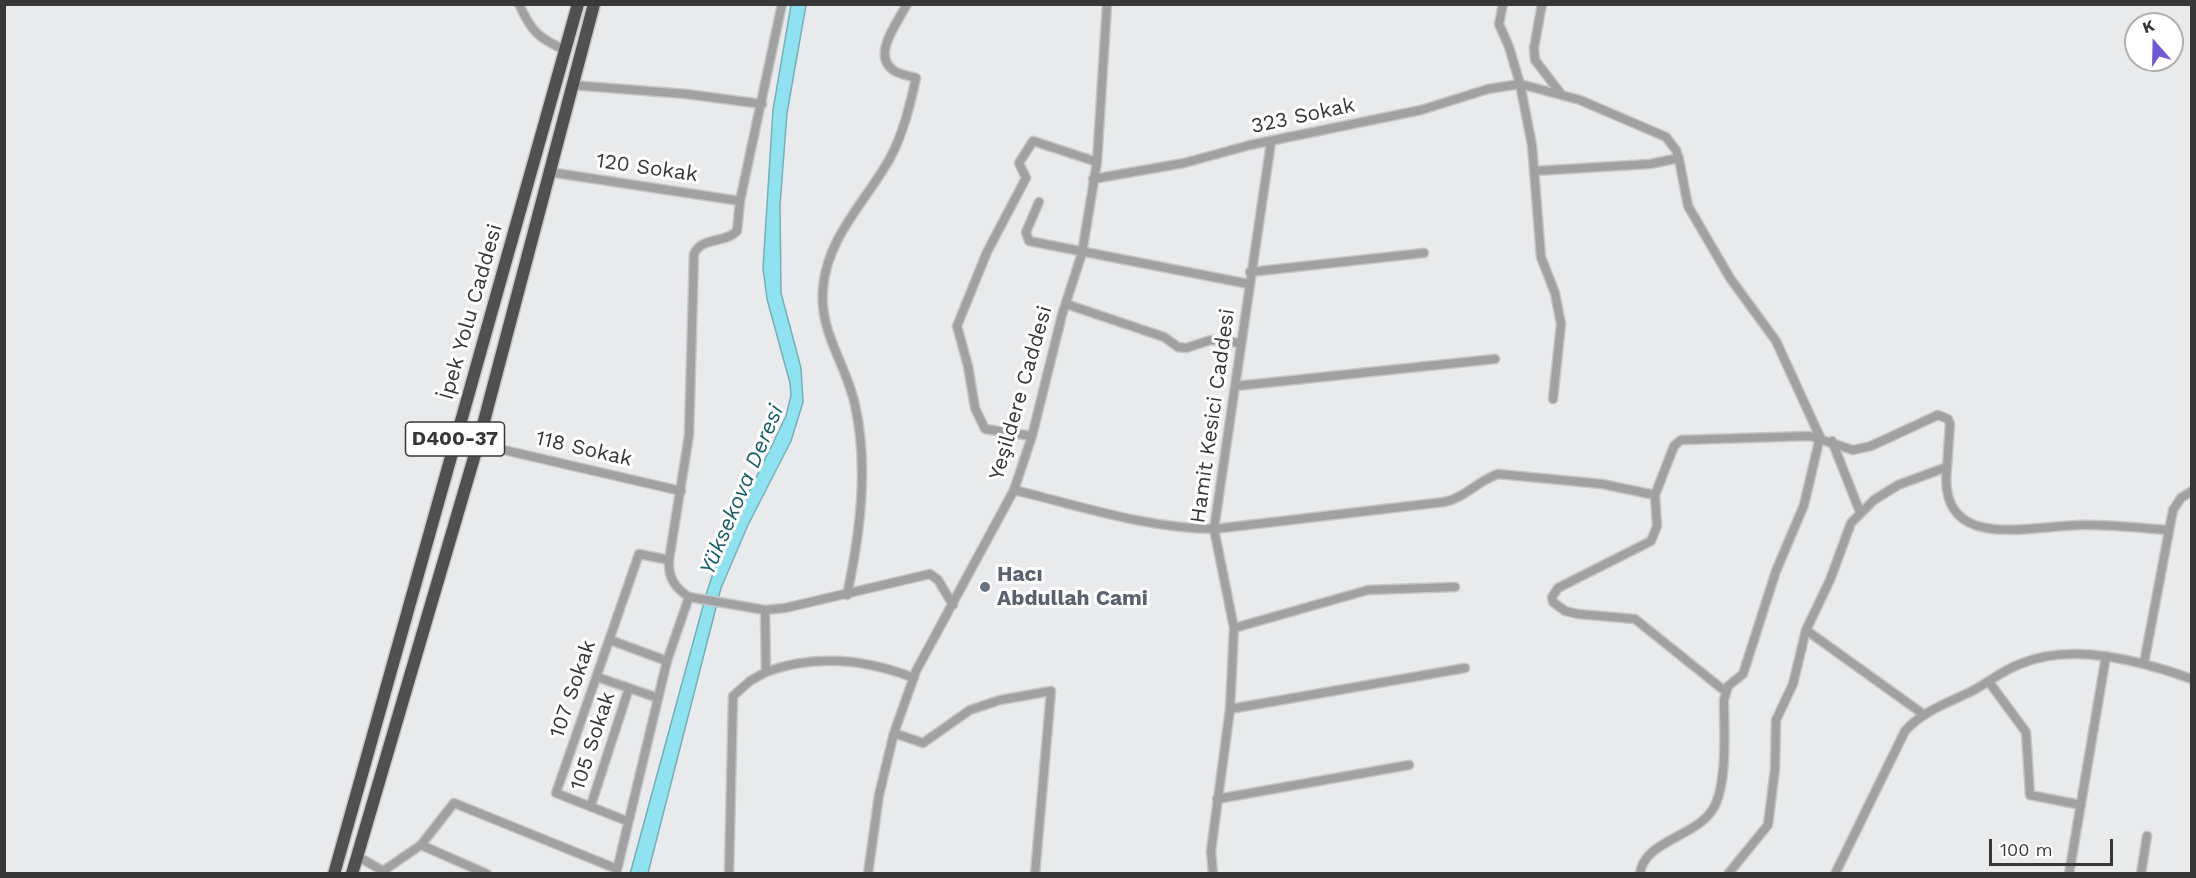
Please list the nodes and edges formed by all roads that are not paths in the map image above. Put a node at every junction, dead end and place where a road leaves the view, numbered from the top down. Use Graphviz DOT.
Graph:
graph roads {
  1 [pos="519,4"];
  2 [pos="578,4"];
  3 [pos="594,4"];
  4 [pos="782,4"];
  5 [pos="908,4"];
  6 [pos="1107,4"];
  7 [pos="1503,4"];
  8 [pos="1542,4"];
  9 [pos="565,50"];
  10 [pos="1520,84"];
  11 [pos="571,85"];
  12 [pos="1561,94"];
  13 [pos="762,104"];
  14 [pos="1271,141"];
  15 [pos="1678,158"];
  16 [pos="1097,162"];
  17 [pos="1534,171"];
  18 [pos="549,172"];
  19 [pos="1093,179"];
  20 [pos="740,201"];
  21 [pos="1039,202"];
  22 [pos="1082,253"];
  23 [pos="1424,253"];
  24 [pos="1250,272"];
  25 [pos="1249,284"];
  26 [pos="1066,304"];
  27 [pos="1241,343"];
  28 [pos="1495,359"];
  29 [pos="1236,386"];
  30 [pos="1553,399"];
  31 [pos="1032,436"];
  32 [pos="1820,437"];
  33 [pos="1832,441"];
  34 [pos="478,444"];
  35 [pos="1947,467"];
  36 [pos="1014,490"];
  37 [pos="681,491"];
  38 [pos="2192,491"];
  39 [pos="1655,495"];
  40 [pos="1860,512"];
  41 [pos="1214,529"];
  42 [pos="2168,530"];
  43 [pos="669,560"];
  44 [pos="1455,587"];
  45 [pos="847,595"];
  46 [pos="694,598"];
  47 [pos="953,605"];
  48 [pos="765,610"];
  49 [pos="1234,628"];
  50 [pos="1806,630"];
  51 [pos="610,640"];
  52 [pos="2106,656"];
  53 [pos="667,661"];
  54 [pos="2144,663"];
  55 [pos="1465,668"];
  56 [pos="766,672"];
  57 [pos="597,677"];
  58 [pos="914,678"];
  59 [pos="2192,679"];
  60 [pos="1989,682"];
  61 [pos="629,688"];
  62 [pos="1726,692"];
  63 [pos="658,698"];
  64 [pos="1230,709"];
  65 [pos="1923,714"];
  66 [pos="894,733"];
  67 [pos="1409,765"];
  68 [pos="1217,799"];
  69 [pos="2081,805"];
  70 [pos="591,806"];
  71 [pos="627,821"];
  72 [pos="2147,836"];
  73 [pos="421,845"];
  74 [pos="357,856"];
  75 [pos="616,871"];
  76 [pos="384,872"];
  77 [pos="334,873"];
  78 [pos="352,873"];
  79 [pos="487,873"];
  80 [pos="729,873"];
  81 [pos="868,873"];
  82 [pos="1035,873"];
  83 [pos="1213,873"];
  84 [pos="1640,873"];
  85 [pos="1728,873"];
  86 [pos="1835,873"];
  87 [pos="2068,873"];
  88 [pos="2141,873"];
  1 -- 9 [label="street"];
  2 -- 9 [label="highway, İpek Yolu Caddesi / D400-37"];
  3 -- 11 [label="highway, İpek Yolu Caddesi / D400-37"];
  4 -- 13 [label="street"];
  5 -- 45 [label="street"];
  6 -- 16 [label="street, Yeşildere Caddesi"];
  7 -- 10 [label="street"];
  8 -- 12 [label="street"];
  9 -- 77 [label="highway, İpek Yolu Caddesi / D400-37"];
  10 -- 12 [label="street"];
  10 -- 14 [label="street, 323 Sokak"];
  10 -- 17 [label="street"];
  11 -- 13 [label="street"];
  11 -- 18 [label="highway, İpek Yolu Caddesi / D400-37"];
  12 -- 15 [label="street"];
  13 -- 20 [label="street"];
  14 -- 19 [label="street, 323 Sokak"];
  14 -- 24 [label="street, Hamit Kesici Caddesi"];
  15 -- 17 [label="street"];
  15 -- 32 [label="street"];
  16 -- 19 [label="street, Yeşildere Caddesi"];
  16 -- 31 [label="street"];
  17 -- 30 [label="street"];
  18 -- 20 [label="street, 120 Sokak"];
  18 -- 34 [label="highway, İpek Yolu Caddesi / D400-37"];
  19 -- 22 [label="street, Yeşildere Caddesi"];
  20 -- 37 [label="street"];
  21 -- 22 [label="street"];
  22 -- 25 [label="street"];
  22 -- 26 [label="street, Yeşildere Caddesi"];
  23 -- 24 [label="street"];
  24 -- 25 [label="street, Hamit Kesici Caddesi"];
  25 -- 27 [label="street, Hamit Kesici Caddesi"];
  26 -- 27 [label="street"];
  26 -- 31 [label="street, Yeşildere Caddesi"];
  27 -- 29 [label="street, Hamit Kesici Caddesi"];
  28 -- 29 [label="street"];
  29 -- 41 [label="street, Hamit Kesici Caddesi"];
  31 -- 36 [label="street, Yeşildere Caddesi"];
  32 -- 33 [label="street"];
  32 -- 39 [label="street"];
  32 -- 62 [label="street"];
  33 -- 35 [label="street"];
  33 -- 40 [label="street"];
  34 -- 37 [label="street, 118 Sokak"];
  34 -- 74 [label="highway, İpek Yolu Caddesi / D400-37"];
  35 -- 40 [label="street"];
  35 -- 42 [label="street"];
  36 -- 41 [label="street"];
  36 -- 47 [label="street, Yeşildere Caddesi"];
  37 -- 43 [label="street"];
  38 -- 42 [label="street"];
  39 -- 41 [label="street"];
  39 -- 62 [label="street"];
  40 -- 50 [label="street"];
  41 -- 49 [label="street, Hamit Kesici Caddesi"];
  42 -- 54 [label="street"];
  43 -- 46 [label="street"];
  43 -- 51 [label="street, 107 Sokak"];
  44 -- 49 [label="street"];
  45 -- 47 [label="street"];
  45 -- 48 [label="street"];
  46 -- 48 [label="street"];
  46 -- 53 [label="street"];
  47 -- 58 [label="street, Yeşildere Caddesi"];
  48 -- 56 [label="street"];
  49 -- 64 [label="street, Hamit Kesici Caddesi"];
  50 -- 65 [label="street"];
  50 -- 85 [label="street"];
  51 -- 53 [label="street"];
  51 -- 57 [label="street, 107 Sokak"];
  52 -- 54 [label="street"];
  52 -- 60 [label="street"];
  52 -- 69 [label="street"];
  53 -- 63 [label="street"];
  54 -- 59 [label="street"];
  55 -- 64 [label="street"];
  56 -- 58 [label="street"];
  56 -- 80 [label="street"];
  57 -- 61 [label="street"];
  57 -- 70 [label="street, 107 Sokak"];
  58 -- 66 [label="street, Yeşildere Caddesi"];
  60 -- 65 [label="street"];
  60 -- 69 [label="street"];
  61 -- 63 [label="street"];
  61 -- 70 [label="street, 105 Sokak"];
  62 -- 84 [label="street"];
  63 -- 71 [label="street"];
  64 -- 68 [label="street, Hamit Kesici Caddesi"];
  65 -- 86 [label="street"];
  66 -- 81 [label="street, Yeşildere Caddesi"];
  66 -- 82 [label="street"];
  67 -- 68 [label="street"];
  68 -- 83 [label="street, Hamit Kesici Caddesi"];
  69 -- 87 [label="street"];
  70 -- 71 [label="street, 107 Sokak"];
  71 -- 75 [label="street"];
  72 -- 88 [label="street"];
  73 -- 75 [label="street"];
  73 -- 76 [label="street"];
  73 -- 79 [label="street"];
  74 -- 76 [label="street"];
  74 -- 78 [label="highway, İpek Yolu Caddesi / D400-37"];
}
